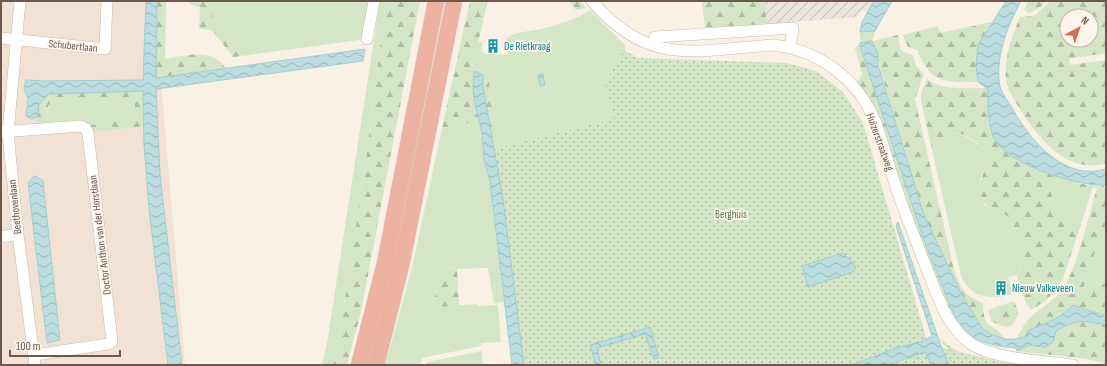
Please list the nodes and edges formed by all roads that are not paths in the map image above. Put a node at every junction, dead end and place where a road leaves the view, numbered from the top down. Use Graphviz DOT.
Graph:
graph roads {
  1 [pos="20,1"];
  2 [pos="107,1"];
  3 [pos="374,1"];
  4 [pos="436,1"];
  5 [pos="454,1"];
  6 [pos="592,1"];
  7 [pos="714,34"];
  8 [pos="655,37"];
  9 [pos="1,38"];
  10 [pos="367,39"];
  11 [pos="17,40"];
  12 [pos="715,48"];
  13 [pos="790,48"];
  14 [pos="4,133"];
  15 [pos="18,234"];
  16 [pos="1,237"];
  17 [pos="34,360"];
  18 [pos="358,365"];
  19 [pos="376,365"];
  20 [pos="1073,365"];
  1 -- 11 [label="street, Beethovenlaan"];
  2 -- 11 [label="street, Schubertlaan"];
  3 -- 10 [label="street"];
  4 -- 18 [label="highway"];
  5 -- 19 [label="highway"];
  6 -- 12 [label="street, Huizerstraatweg"];
  7 -- 8 [label="street"];
  7 -- 12 [label="street"];
  7 -- 13 [label="street"];
  9 -- 11 [label="street"];
  11 -- 14 [label="street, Beethovenlaan"];
  12 -- 13 [label="street, Huizerstraatweg"];
  13 -- 20 [label="street, Huizerstraatweg"];
  14 -- 15 [label="street, Beethovenlaan"];
  14 -- 17 [label="street, Doctor Anthon van der Horstlaan"];
  15 -- 16 [label="street"];
  15 -- 17 [label="street, Beethovenlaan"];
}
